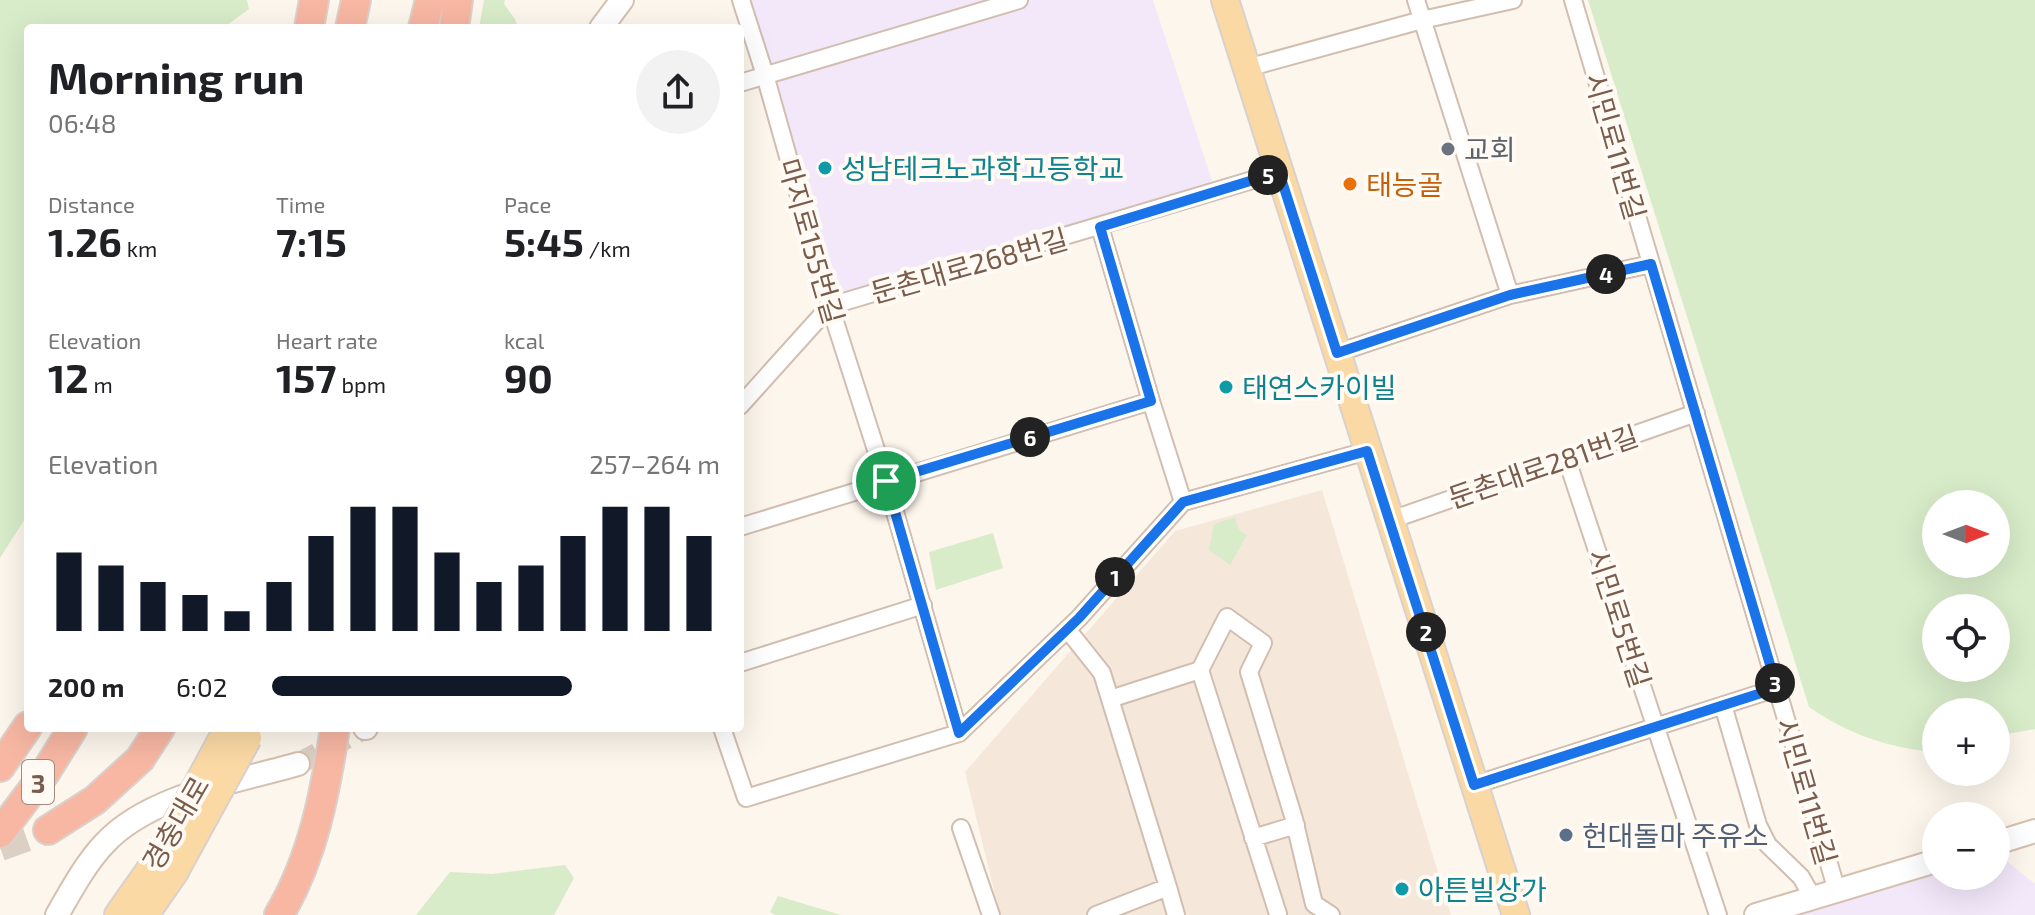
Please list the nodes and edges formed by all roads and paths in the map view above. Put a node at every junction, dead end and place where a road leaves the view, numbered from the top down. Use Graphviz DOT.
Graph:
graph roads {
  1 [pos="314,0"];
  2 [pos="356,0"];
  3 [pos="432,0"];
  4 [pos="456,0"];
  5 [pos="741,0"];
  6 [pos="1019,0"];
  7 [pos="1225,0"];
  8 [pos="1416,0"];
  9 [pos="1513,0"];
  10 [pos="1573,0"];
  11 [pos="1422,20"];
  12 [pos="310,24"];
  13 [pos="351,24"];
  14 [pos="424,24"];
  15 [pos="430,24"];
  16 [pos="453,24"];
  17 [pos="1247,68"];
  18 [pos="765,75"];
  19 [pos="744,82"];
  20 [pos="1279,172"];
  21 [pos="1100,227"];
  22 [pos="1651,264"];
  23 [pos="1510,295"];
  24 [pos="830,306"];
  25 [pos="1337,353"];
  26 [pos="1151,401"];
  27 [pos="744,402"];
  28 [pos="1696,413"];
  29 [pos="1367,451"];
  30 [pos="1566,457"];
  31 [pos="886,481"];
  32 [pos="1183,502"];
  33 [pos="1391,520"];
  34 [pos="744,526"];
  35 [pos="923,605"];
  36 [pos="1067,629"];
  37 [pos="744,662"];
  38 [pos="1200,670"];
  39 [pos="1777,688"];
  40 [pos="1110,699"];
  41 [pos="1723,705"];
  42 [pos="1656,726"];
  43 [pos="24,732"];
  44 [pos="71,732"];
  45 [pos="157,732"];
  46 [pos="242,732"];
  47 [pos="334,732"];
  48 [pos="723,732"];
  49 [pos="959,733"];
  50 [pos="298,764"];
  51 [pos="0,767"];
  52 [pos="1474,785"];
  53 [pos="1296,825"];
  54 [pos="961,828"];
  55 [pos="48,830"];
  56 [pos="2035,831"];
  57 [pos="0,833"];
  58 [pos="1253,838"];
  59 [pos="2010,839"];
  60 [pos="1922,865"];
  61 [pos="165,867"];
  62 [pos="1168,887"];
  63 [pos="1837,891"];
  64 [pos="1813,898"];
  65 [pos="1278,914"];
  66 [pos="57,915"];
  67 [pos="118,915"];
  68 [pos="145,915"];
  69 [pos="279,915"];
  70 [pos="991,915"];
  71 [pos="1096,915"];
  72 [pos="1176,915"];
  73 [pos="1331,915"];
  74 [pos="1516,915"];
  75 [pos="1718,915"];
  76 [pos="1756,915"];
  1 -- 12 [label="highway"];
  2 -- 13 [label="highway"];
  3 -- 14 [label="highway"];
  3 -- 15 [label="main road"];
  4 -- 16 [label="highway"];
  5 -- 18 [label="street, 마지로155번길"];
  6 -- 18 [label="street"];
  7 -- 17 [label="main road"];
  8 -- 11 [label="street"];
  9 -- 11 [label="street"];
  10 -- 22 [label="street, 시민로11번길"];
  11 -- 17 [label="street"];
  11 -- 23 [label="street"];
  17 -- 20 [label="main road"];
  18 -- 19 [label="street"];
  18 -- 24 [label="street, 마지로155번길"];
  20 -- 21 [label="street, 둔촌대로268번길"];
  20 -- 25 [label="main road"];
  21 -- 24 [label="street, 둔촌대로268번길"];
  21 -- 26 [label="street, 둔촌대로268번길"];
  22 -- 23 [label="street"];
  22 -- 28 [label="street, 시민로11번길"];
  23 -- 25 [label="street"];
  24 -- 27 [label="street"];
  24 -- 31 [label="street, 마지로155번길"];
  25 -- 29 [label="main road"];
  26 -- 31 [label="street"];
  26 -- 32 [label="street, 둔촌대로268번길"];
  28 -- 30 [label="street, 둔촌대로281번길"];
  28 -- 39 [label="street, 시민로11번길"];
  29 -- 32 [label="street"];
  29 -- 33 [label="main road"];
  30 -- 33 [label="street, 둔촌대로281번길"];
  30 -- 42 [label="street, 시민로5번길"];
  31 -- 34 [label="street"];
  31 -- 35 [label="street, 마지로155번길"];
  32 -- 36 [label="street"];
  33 -- 52 [label="main road"];
  35 -- 37 [label="street"];
  35 -- 49 [label="street, 마지로155번길"];
  36 -- 40 [label="street"];
  36 -- 49 [label="street"];
  38 -- 40 [label="street"];
  38 -- 53 [label="street"];
  38 -- 58 [label="street"];
  39 -- 41 [label="street"];
  39 -- 63 [label="street, 시민로11번길"];
  40 -- 62 [label="street"];
  41 -- 42 [label="street"];
  41 -- 64 [label="street"];
  42 -- 52 [label="street"];
  42 -- 75 [label="street, 시민로5번길"];
  43 -- 51 [label="highway, 3"];
  44 -- 57 [label="highway, 3"];
  45 -- 55 [label="highway"];
  46 -- 61 [label="main road, 경충대로, bridge"];
  47 -- 69 [label="highway"];
  48 -- 49 [label="street"];
  50 -- 66 [label="main road"];
  52 -- 74 [label="main road"];
  53 -- 58 [label="street"];
  53 -- 73 [label="street"];
  54 -- 70 [label="street"];
  56 -- 59 [label="main road"];
  58 -- 65 [label="street"];
  60 -- 63 [label="main road"];
  61 -- 67 [label="main road, 경충대로"];
  61 -- 68 [label="main road, 경충대로"];
  62 -- 71 [label="street"];
  62 -- 72 [label="street"];
  63 -- 64 [label="main road"];
  64 -- 76 [label="main road"];
}
